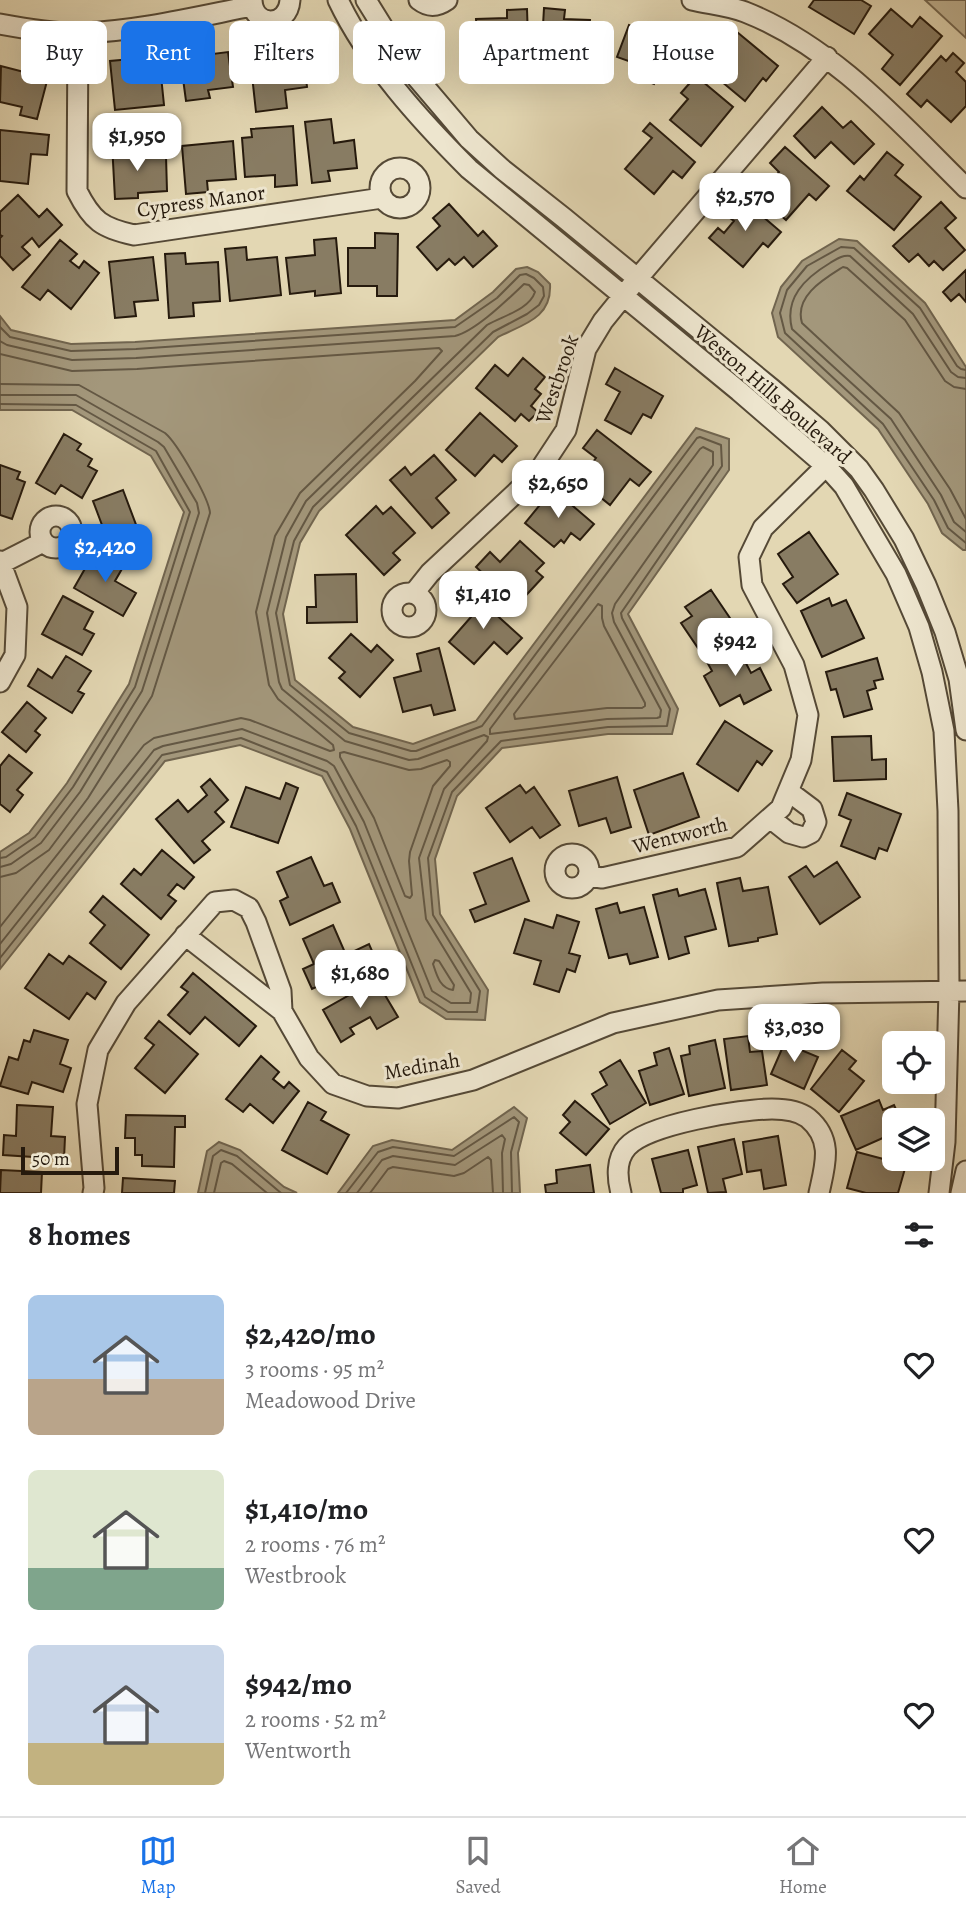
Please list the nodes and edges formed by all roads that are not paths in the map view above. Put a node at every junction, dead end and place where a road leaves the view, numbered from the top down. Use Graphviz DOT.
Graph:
graph roads {
  1 [pos="290,0"];
  2 [pos="338,0"];
  3 [pos="366,0"];
  4 [pos="419,0"];
  5 [pos="447,0"];
  6 [pos="692,0"];
  7 [pos="252,3"];
  8 [pos="0,24"];
  9 [pos="21,26"];
  10 [pos="107,31"];
  11 [pos="827,57"];
  12 [pos="77,84"];
  13 [pos="966,188"];
  14 [pos="382,198"];
  15 [pos="637,279"];
  16 [pos="623,296"];
  17 [pos="841,451"];
  18 [pos="827,467"];
  19 [pos="43,542"];
  20 [pos="1,562"];
  21 [pos="414,593"];
  22 [pos="0,682"];
  23 [pos="966,730"];
  24 [pos="788,791"];
  25 [pos="770,818"];
  26 [pos="588,876"];
  27 [pos="185,935"];
  28 [pos="958,990"];
  29 [pos="282,1012"];
  30 [pos="966,1171"];
  31 [pos="93,1193"];
  32 [pos="621,1193"];
  33 [pos="819,1193"];
  34 [pos="939,1193"];
  35 [pos="961,1193"];
  1 -- 7 [label="street"];
  2 -- 16 [label="street, Weston Hills Boulevard"];
  3 -- 15 [label="street, Weston Hills Boulevard"];
  4 -- 5 [label="street"];
  6 -- 11 [label="street"];
  7 -- 10 [label="street"];
  8 -- 9 [label="street"];
  11 -- 13 [label="street"];
  11 -- 15 [label="street, Westbrook"];
  12 -- 14 [label="street, Cypress Manor"];
  15 -- 16 [label="street, Westbrook"];
  15 -- 17 [label="street, Weston Hills Boulevard"];
  16 -- 18 [label="street, Weston Hills Boulevard"];
  16 -- 21 [label="street, Westbrook"];
  17 -- 18 [label="street, Wentworth"];
  17 -- 23 [label="street, Weston Hills Boulevard"];
  18 -- 24 [label="street, Wentworth"];
  18 -- 28 [label="street, Weston Hills Boulevard"];
  19 -- 20 [label="street"];
  20 -- 22 [label="street"];
  24 -- 25 [label="street, Wentworth"];
  24 -- 25 [label="street"];
  25 -- 26 [label="street, Wentworth"];
  27 -- 29 [label="street"];
  27 -- 29 [label="street, Medinah"];
  27 -- 31 [label="street, Medinah"];
  28 -- 29 [label="street, Medinah"];
  28 -- 34 [label="street, Weston Hills Boulevard"];
  30 -- 35 [label="street"];
  32 -- 33 [label="street"];
}
